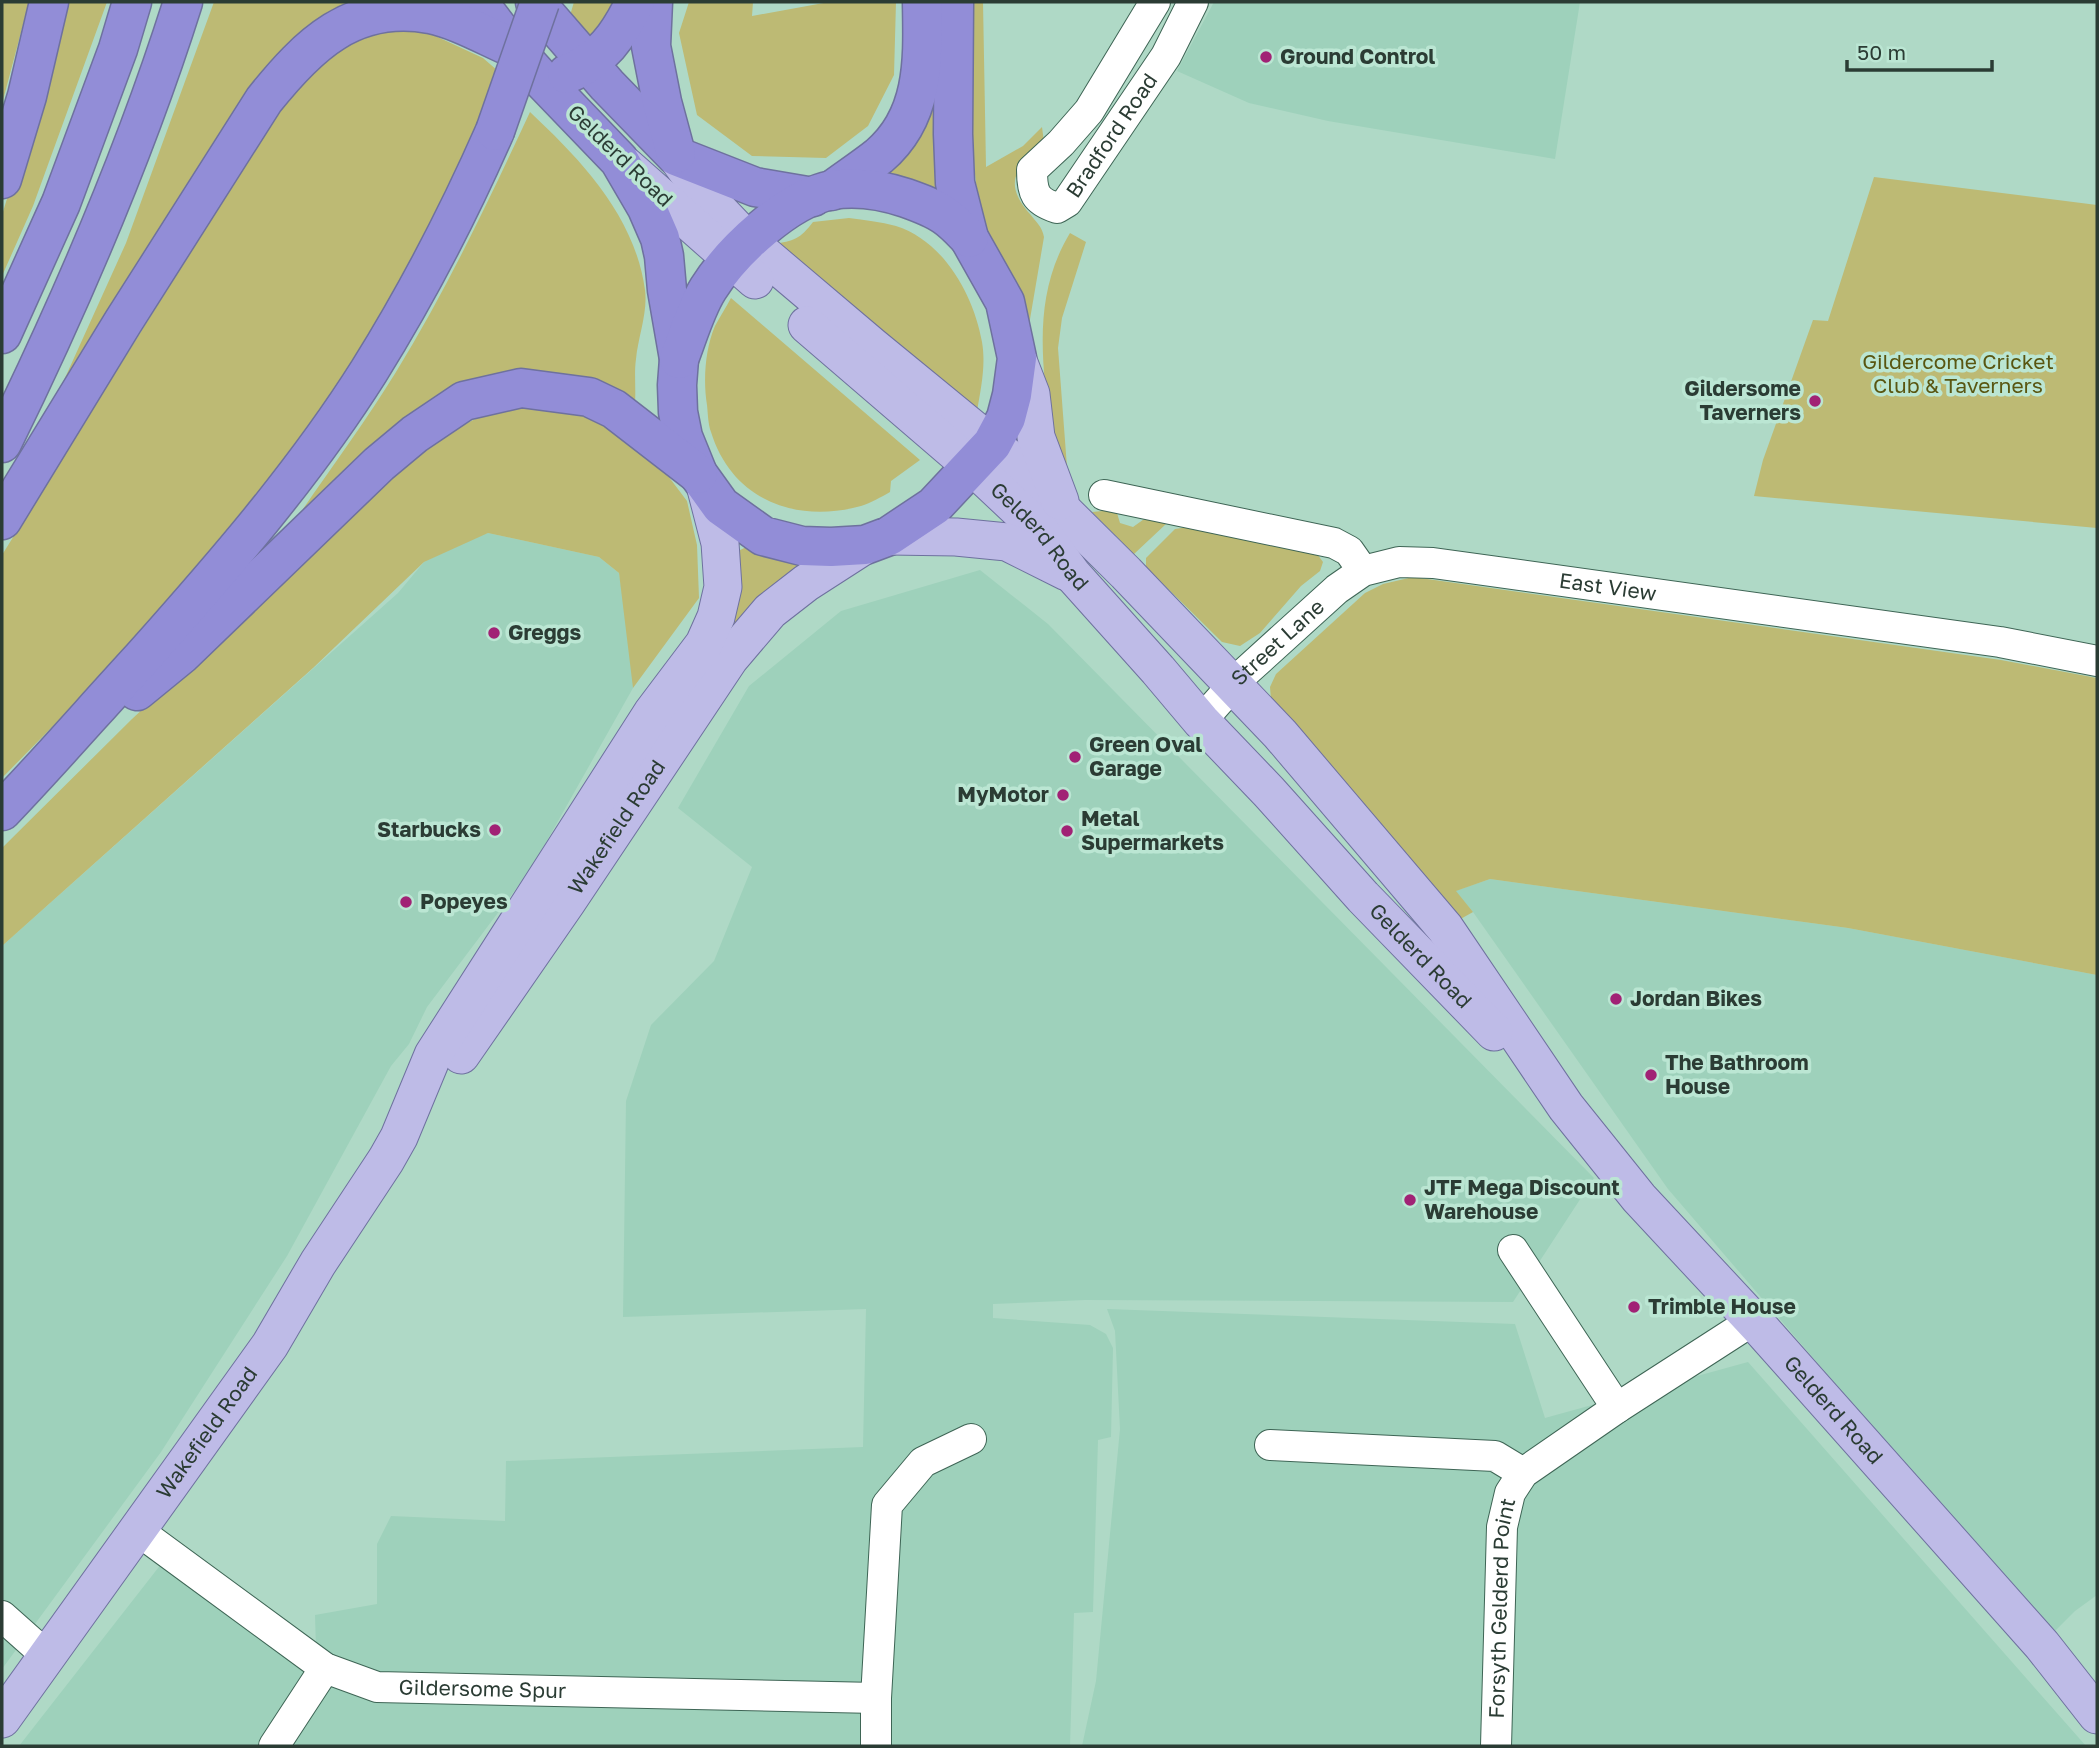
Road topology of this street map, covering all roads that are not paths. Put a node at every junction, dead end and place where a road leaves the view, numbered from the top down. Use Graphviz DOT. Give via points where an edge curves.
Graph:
graph roads {
  1 [pos="49,2"];
  2 [pos="132,2"];
  3 [pos="183,2"];
  4 [pos="478,2"];
  5 [pos="537,2"];
  6 [pos="635,2"];
  7 [pos="653,2"];
  8 [pos="922,2"];
  9 [pos="954,2"];
  10 [pos="1155,2"];
  11 [pos="1193,2"];
  12 [pos="399,7"];
  13 [pos="1132,41"];
  14 [pos="514,49"];
  15 [pos="1166,56"];
  16 [pos="589,64"];
  17 [pos="543,81"];
  18 [pos="676,156"];
  19 [pos="620,160"];
  20 [pos="2,179"];
  21 [pos="822,194"];
  22 [pos="969,238"];
  23 [pos="740,250"];
  24 [pos="2,334"];
  25 [pos="1017,358"];
  26 [pos="679,359"];
  27 [pos="2,443"];
  28 [pos="982,456"];
  29 [pos="702,480"];
  30 [pos="1104,495"];
  31 [pos="1064,511"];
  32 [pos="2,520"];
  33 [pos="877,540"];
  34 [pos="1363,571"];
  35 [pos="1072,574"];
  36 [pos="2097,661"];
  37 [pos="1233,684"];
  38 [pos="1200,721"];
  39 [pos="31,780"];
  40 [pos="2,811"];
  41 [pos="472,1017"];
  42 [pos="1566,1107"];
  43 [pos="1513,1250"];
  44 [pos="1752,1321"];
  45 [pos="1617,1408"];
  46 [pos="971,1439"];
  47 [pos="1270,1445"];
  48 [pos="1523,1473"];
  49 [pos="138,1530"];
  50 [pos="2,1616"];
  51 [pos="47,1656"];
  52 [pos="325,1668"];
  53 [pos="876,1698"];
  54 [pos="2097,1715"];
  55 [pos="2,1719"];
  56 [pos="274,1746"];
  57 [pos="876,1746"];
  58 [pos="1496,1746"];
  1 -- 20 [label="highway"];
  2 -- 24 [label="highway" via="61,203"];
  3 -- 27 [label="highway" via="108,212"];
  4 -- 14 [label="highway, Gelderd Road"];
  5 -- 16 [label="highway, Gelderd Road"];
  5 -- 39 [label="highway, bridge" via="495,131 465,199 369,371 306,463 208,584"];
  6 -- 16 [label="highway" via="611,44"];
  7 -- 18 [label="highway" via="651,46"];
  8 -- 21 [label="highway" via="923,57 917,100 903,130 881,154"];
  9 -- 22 [label="highway" via="955,183"];
  10 -- 13 [label="street, Bradford Road"];
  11 -- 15 [label="street, Bradford Road"];
  12 -- 14 [label="highway" via="461,24"];
  12 -- 32 [label="highway" via="329,34 264,100"];
  13 -- 15 [label="street, Bradford Road"];
  13 -- 15 [label="street, Bradford Road" via="1089,111 1031,170 1032,188 1042,203 1057,208 1067,202"];
  14 -- 17 [label="highway, Gelderd Road"];
  16 -- 17 [label="highway"];
  16 -- 18 [label="highway, Gelderd Road"];
  17 -- 19 [label="highway, Gelderd Road"];
  18 -- 21 [label="highway, Gelderd Road" via="755,187"];
  18 -- 23 [label="main road, Gelderd Road"];
  19 -- 23 [label="main road, Gelderd Road"];
  19 -- 26 [label="highway" via="660,238"];
  21 -- 22 [label="highway" via="867,188 922,203 946,216"];
  21 -- 23 [label="highway" via="779,216"];
  22 -- 25 [label="highway" via="1005,302"];
  23 -- 26 [label="highway" via="708,290"];
  23 -- 28 [label="main road, Gelderd Road"];
  25 -- 28 [label="highway" via="1006,418"];
  25 -- 31 [label="main road" via="1031,394 1036,437"];
  26 -- 29 [label="highway" via="678,412 683,437"];
  28 -- 31 [label="main road, Gelderd Road" via="1016,464"];
  28 -- 33 [label="highway" via="934,506"];
  28 -- 35 [label="main road, Gelderd Road"];
  29 -- 33 [label="highway" via="721,506 762,536 802,546"];
  29 -- 39 [label="highway" via="614,409 589,397 521,388 464,401 379,464 181,655"];
  29 -- 41 [label="main road, Wakefield Road" via="720,542 723,587 716,617 704,644 652,713"];
  30 -- 34 [label="street" via="1132,506 1334,543 1349,551"];
  31 -- 37 [label="main road, Gelderd Road"];
  33 -- 35 [label="main road" via="956,537 1007,542"];
  33 -- 41 [label="main road, Wakefield Road" via="770,611 730,657"];
  34 -- 36 [label="street, East View" via="1399,562 1433,563 2000,642"];
  34 -- 37 [label="street, Street Lane"];
  35 -- 38 [label="main road, Gelderd Road"];
  37 -- 38 [label="street, Street Lane"];
  37 -- 42 [label="main road, Gelderd Road" via="1445,928"];
  38 -- 42 [label="main road, Gelderd Road"];
  39 -- 40 [label="highway"];
  41 -- 49 [label="main road, Wakefield Road" via="446,1077 399,1137 270,1345"];
  42 -- 44 [label="main road, Gelderd Road" via="1639,1198"];
  43 -- 45 [label="street"];
  44 -- 45 [label="street, Forsyth Gelderd Point"];
  44 -- 54 [label="main road, Gelderd Road" via="2042,1645"];
  45 -- 48 [label="street, Forsyth Gelderd Point"];
  46 -- 53 [label="street" via="923,1462 887,1506"];
  47 -- 48 [label="street, Forsyth Gelderd Point" via="1495,1456"];
  48 -- 58 [label="street, Forsyth Gelderd Point" via="1510,1493 1502,1527"];
  49 -- 51 [label="main road, Wakefield Road"];
  49 -- 52 [label="street, Gildersome Spur"];
  50 -- 51 [label="street"];
  51 -- 55 [label="main road, Wakefield Road"];
  52 -- 53 [label="street, Gildersome Spur" via="377,1687"];
  52 -- 56 [label="street"];
  53 -- 57 [label="street"];
}
